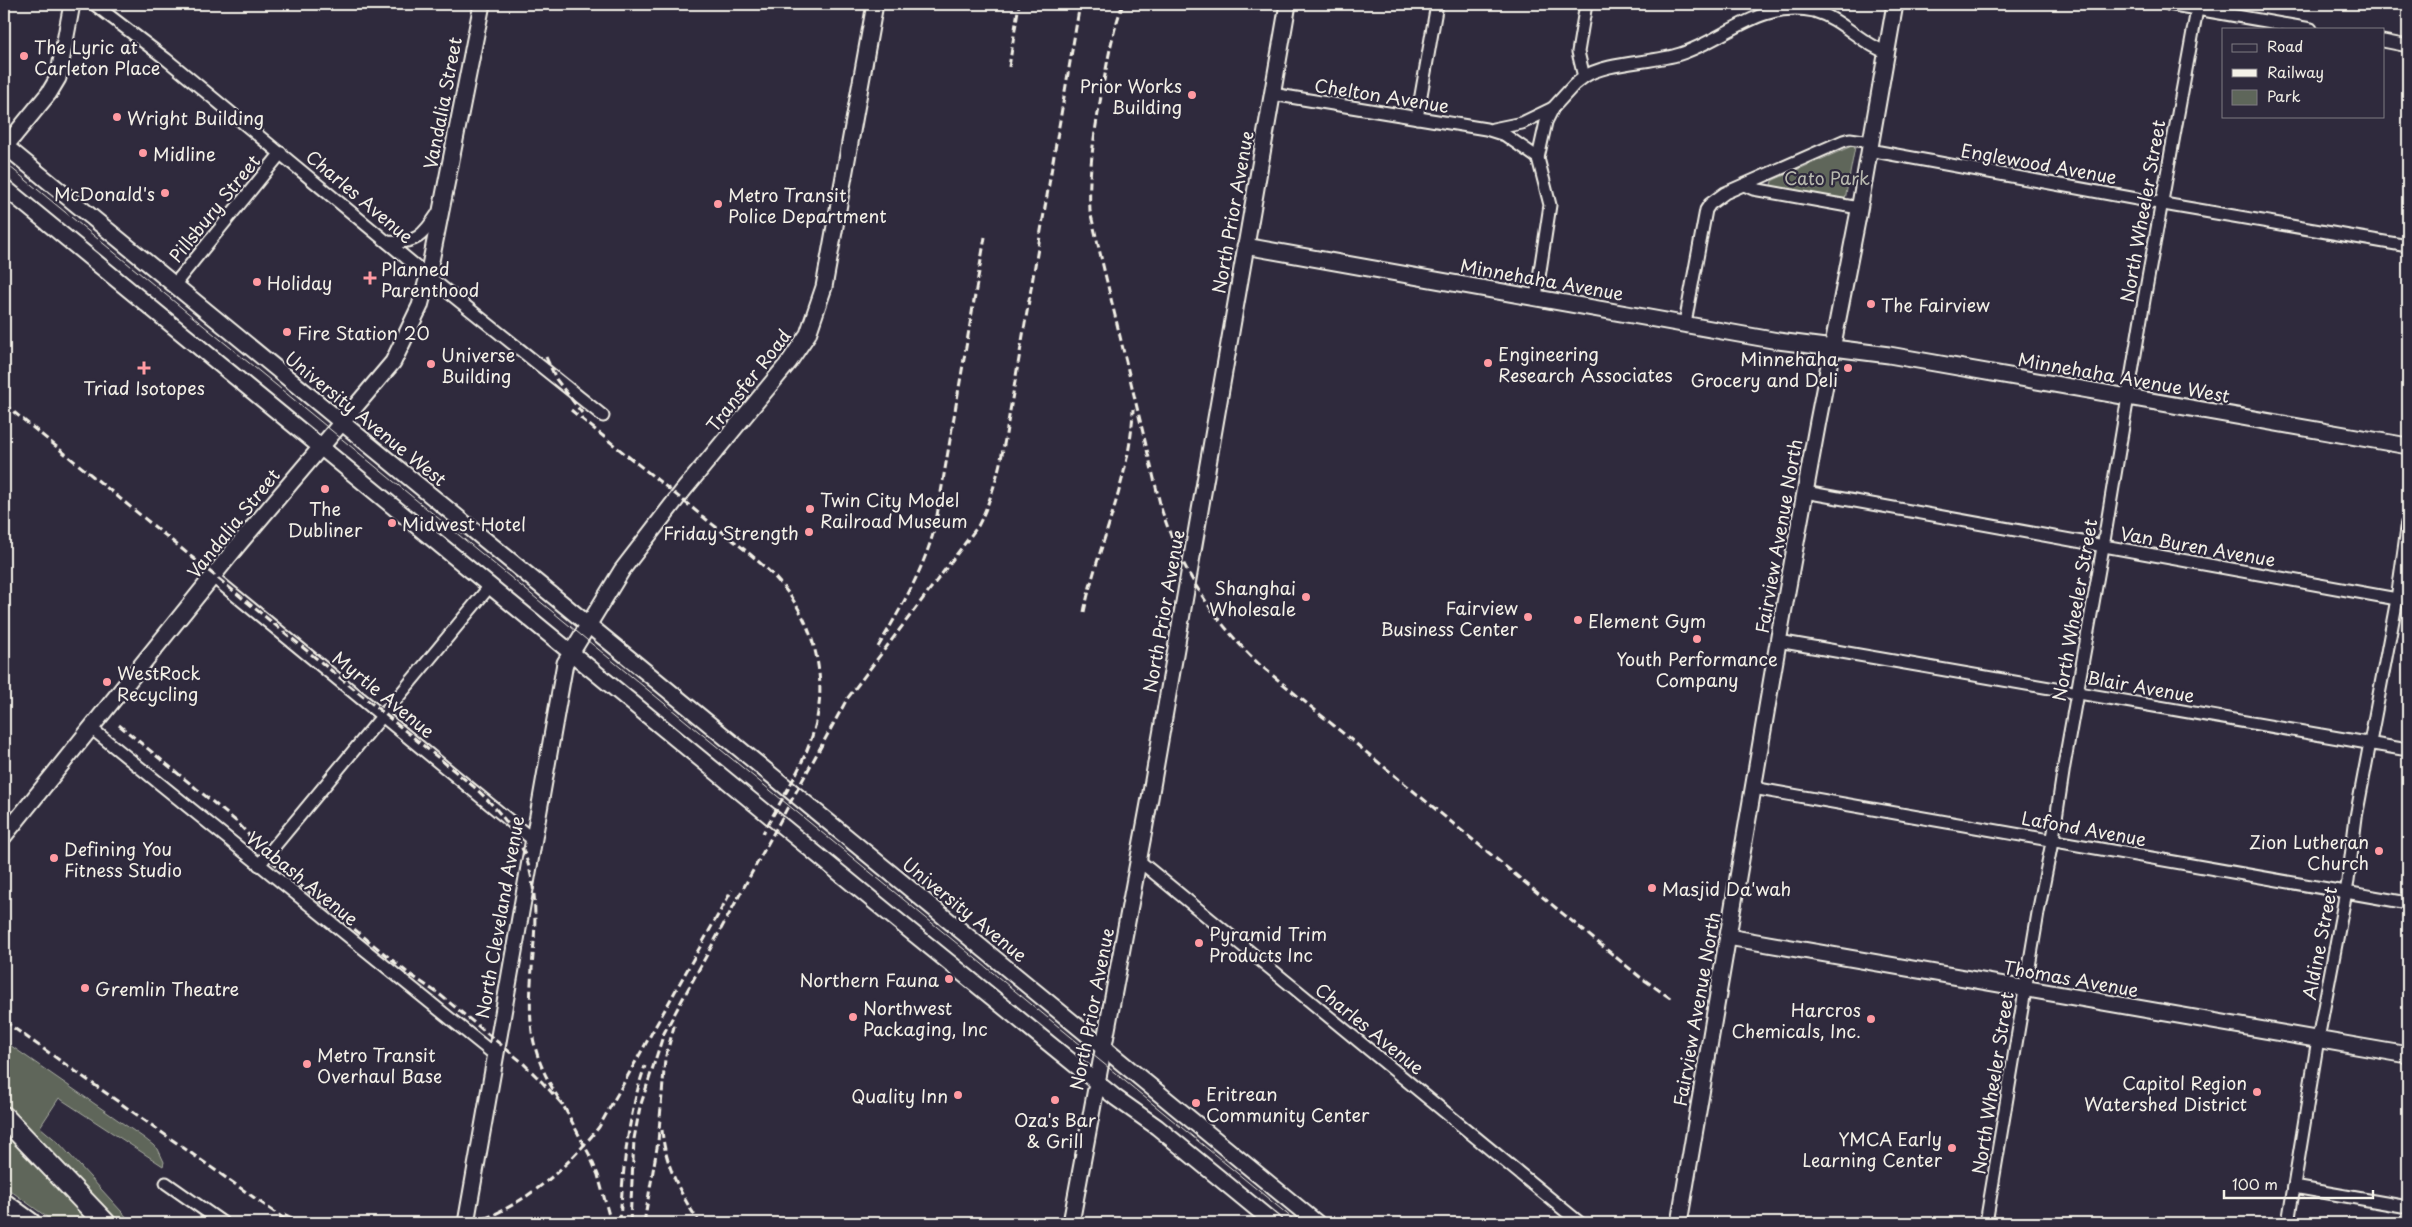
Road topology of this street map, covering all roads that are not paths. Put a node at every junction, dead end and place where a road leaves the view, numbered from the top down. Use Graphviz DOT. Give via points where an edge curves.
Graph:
graph roads {
  1 [pos="72,4"];
  2 [pos="94,4"];
  3 [pos="482,4"];
  4 [pos="875,4"];
  5 [pos="1288,4"];
  6 [pos="1437,4"];
  7 [pos="1586,4"];
  8 [pos="1895,4"];
  9 [pos="2168,4"];
  10 [pos="2197,6"];
  11 [pos="1758,8"];
  12 [pos="2306,28"];
  13 [pos="2384,41"];
  14 [pos="2408,46"];
  15 [pos="1886,52"];
  16 [pos="1584,77"];
  17 [pos="1272,94"];
  18 [pos="1553,108"];
  19 [pos="1417,118"];
  20 [pos="1486,129"];
  21 [pos="1870,146"];
  22 [pos="4,147"];
  23 [pos="281,153"];
  24 [pos="1538,158"];
  25 [pos="1744,185"];
  26 [pos="4,187"];
  27 [pos="2162,203"];
  28 [pos="1859,208"];
  29 [pos="440,210"];
  30 [pos="387,242"];
  31 [pos="1245,246"];
  32 [pos="2408,246"];
  33 [pos="428,276"];
  34 [pos="174,285"];
  35 [pos="1536,297"];
  36 [pos="1685,323"];
  37 [pos="1832,348"];
  38 [pos="2128,396"];
  39 [pos="604,416"];
  40 [pos="341,422"];
  41 [pos="2408,446"];
  42 [pos="320,447"];
  43 [pos="1805,492"];
  44 [pos="2408,521"];
  45 [pos="2103,547"];
  46 [pos="213,577"];
  47 [pos="490,586"];
  48 [pos="2403,600"];
  49 [pos="588,624"];
  50 [pos="1778,641"];
  51 [pos="570,653"];
  52 [pos="2077,693"];
  53 [pos="383,716"];
  54 [pos="91,728"];
  55 [pos="2371,743"];
  56 [pos="2408,750"];
  57 [pos="1753,788"];
  58 [pos="4,836"];
  59 [pos="532,839"];
  60 [pos="2052,841"];
  61 [pos="1137,859"];
  62 [pos="259,865"];
  63 [pos="2346,892"];
  64 [pos="2408,903"];
  65 [pos="1728,937"];
  66 [pos="2025,989"];
  67 [pos="2318,1039"];
  68 [pos="1104,1048"];
  69 [pos="495,1055"];
  70 [pos="2408,1055"];
  71 [pos="1097,1083"];
  72 [pos="4,1117"];
  73 [pos="166,1183"];
  74 [pos="2294,1187"];
  75 [pos="4,1204"];
  76 [pos="2408,1207"];
  77 [pos="30,1223"];
  78 [pos="105,1223"];
  79 [pos="223,1223"];
  80 [pos="466,1223"];
  81 [pos="1071,1223"];
  82 [pos="1274,1223"];
  83 [pos="1317,1223"];
  84 [pos="1580,1223"];
  85 [pos="1678,1223"];
  86 [pos="1986,1223"];
  87 [pos="2288,1223"];
  1 -- 22 [label="street" via="58,78"];
  2 -- 23 [label="street, Charles Avenue"];
  3 -- 29 [label="street, Vandalia Street"];
  4 -- 49 [label="street, Transfer Road" via="824,288 808,334 789,362 643,542"];
  5 -- 17 [label="street, North Prior Avenue"];
  6 -- 19 [label="street"];
  7 -- 16 [label="street" via="1578,52"];
  8 -- 15 [label="street, Fairview Avenue North"];
  9 -- 10 [label="street"];
  10 -- 12 [label="street"];
  10 -- 27 [label="street, North Wheeler Street"];
  11 -- 15 [label="street" via="1813,11"];
  11 -- 16 [label="street" via="1698,47 1658,60 1603,69"];
  13 -- 14 [label="street"];
  15 -- 21 [label="street, Fairview Avenue North"];
  16 -- 18 [label="street"];
  17 -- 19 [label="street, Chelton Avenue"];
  17 -- 31 [label="street, North Prior Avenue"];
  18 -- 20 [label="street, Chelton Avenue" via="1522,123"];
  18 -- 24 [label="street" via="1546,122"];
  19 -- 20 [label="street, Chelton Avenue"];
  20 -- 24 [label="street, Chelton Avenue" via="1505,135"];
  21 -- 25 [label="street, Englewood Avenue" via="1850,139 1843,141"];
  21 -- 27 [label="street, Englewood Avenue"];
  21 -- 28 [label="street, Fairview Avenue North"];
  22 -- 34 [label="street, University Avenue West"];
  23 -- 30 [label="street, Charles Avenue"];
  23 -- 34 [label="street, Pillsbury Street"];
  24 -- 35 [label="street" via="1550,205"];
  25 -- 28 [label="street"];
  25 -- 36 [label="street, Englewood Avenue" via="1717,197 1706,210"];
  26 -- 42 [label="street"];
  27 -- 32 [label="street, Englewood Avenue"];
  27 -- 38 [label="street, North Wheeler Street"];
  28 -- 37 [label="street, Fairview Avenue North"];
  29 -- 30 [label="street, Vandalia Street" via="428,228 415,239"];
  29 -- 33 [label="street, Vandalia Street"];
  30 -- 33 [label="street, Charles Avenue"];
  31 -- 35 [label="street, Minnehaha Avenue"];
  31 -- 61 [label="street, North Prior Avenue"];
  33 -- 39 [label="street, Charles Avenue"];
  33 -- 40 [label="street, Vandalia Street" via="420,306 393,362"];
  34 -- 40 [label="street, University Avenue West"];
  35 -- 36 [label="street, Minnehaha Avenue"];
  36 -- 37 [label="street, Minnehaha Avenue"];
  37 -- 38 [label="street, Minnehaha Avenue West"];
  37 -- 43 [label="street, Fairview Avenue North"];
  38 -- 41 [label="street, Minnehaha Avenue West"];
  38 -- 45 [label="street, North Wheeler Street"];
  40 -- 42 [label="street, Vandalia Street"];
  40 -- 49 [label="street, University Avenue West"];
  42 -- 46 [label="street, Vandalia Street"];
  42 -- 47 [label="street"];
  43 -- 45 [label="street, Van Buren Avenue"];
  43 -- 50 [label="street, Fairview Avenue North"];
  44 -- 48 [label="street, Aldine Street"];
  45 -- 48 [label="street, Van Buren Avenue"];
  45 -- 52 [label="street, North Wheeler Street"];
  46 -- 53 [label="street, Myrtle Avenue"];
  46 -- 54 [label="street, Vandalia Street"];
  47 -- 51 [label="street"];
  47 -- 53 [label="street"];
  48 -- 55 [label="street, Aldine Street" via="2379,689"];
  49 -- 51 [label="street, North Cleveland Avenue"];
  49 -- 68 [label="street, University Avenue"];
  50 -- 52 [label="street, Blair Avenue"];
  50 -- 57 [label="street, Fairview Avenue North"];
  51 -- 59 [label="street, North Cleveland Avenue" via="562,674"];
  51 -- 71 [label="street"];
  52 -- 55 [label="street, Blair Avenue"];
  52 -- 60 [label="street, North Wheeler Street"];
  53 -- 59 [label="street, Myrtle Avenue"];
  53 -- 62 [label="street"];
  54 -- 58 [label="street, Vandalia Street"];
  54 -- 62 [label="street, Wabash Avenue"];
  55 -- 56 [label="street, Blair Avenue"];
  55 -- 63 [label="street, Aldine Street" via="2356,817"];
  57 -- 60 [label="street, Lafond Avenue"];
  57 -- 65 [label="street, Fairview Avenue North"];
  59 -- 69 [label="street, North Cleveland Avenue"];
  60 -- 63 [label="street, Lafond Avenue"];
  60 -- 66 [label="street, North Wheeler Street"];
  61 -- 68 [label="street, North Prior Avenue"];
  61 -- 84 [label="street, Charles Avenue"];
  62 -- 69 [label="street, Wabash Avenue"];
  63 -- 64 [label="street, Lafond Avenue"];
  63 -- 67 [label="street, Aldine Street"];
  65 -- 66 [label="street, Thomas Avenue"];
  65 -- 85 [label="street, Fairview Avenue North"];
  66 -- 67 [label="street, Thomas Avenue"];
  66 -- 86 [label="street, North Wheeler Street"];
  67 -- 70 [label="street, Thomas Avenue"];
  67 -- 74 [label="street, Aldine Street"];
  68 -- 71 [label="street, North Prior Avenue"];
  68 -- 83 [label="street, University Avenue"];
  69 -- 80 [label="street, North Cleveland Avenue"];
  71 -- 81 [label="street, North Prior Avenue"];
  71 -- 82 [label="street" via="1151,1122"];
  72 -- 78 [label="highway"];
  73 -- 79 [label="street"];
  74 -- 76 [label="street"];
  74 -- 87 [label="street, Aldine Street"];
  75 -- 77 [label="highway"];
}
